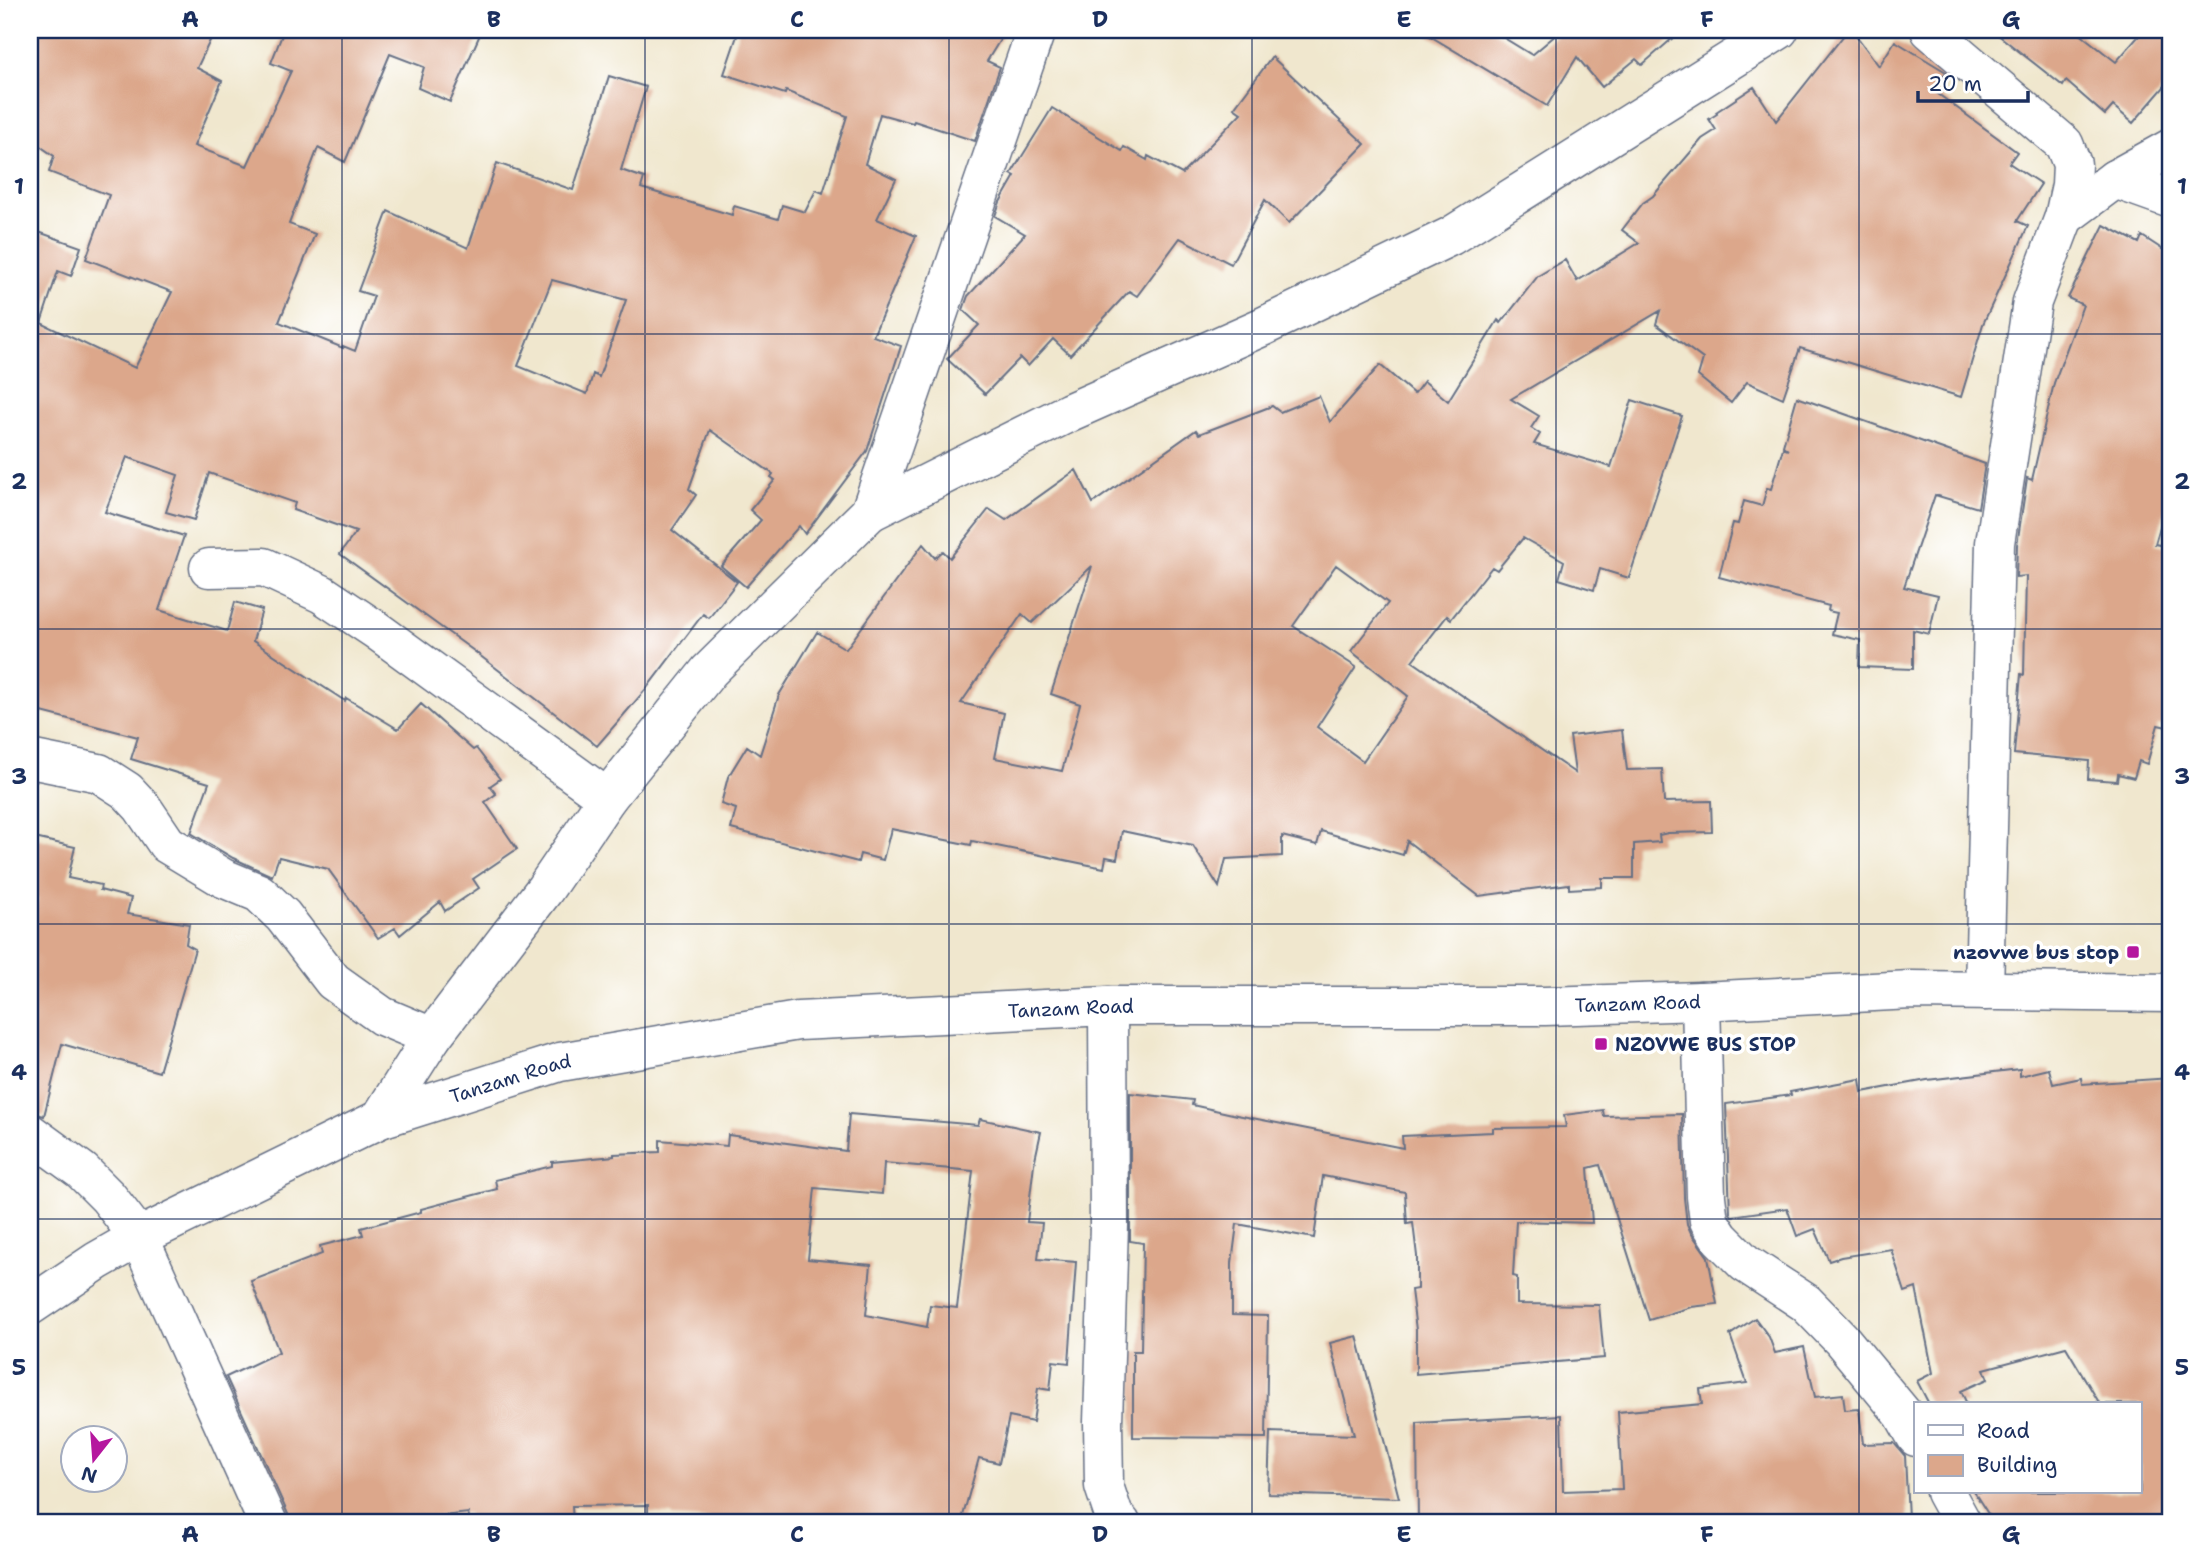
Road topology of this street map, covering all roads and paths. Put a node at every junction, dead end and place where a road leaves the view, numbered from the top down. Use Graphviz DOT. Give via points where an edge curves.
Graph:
graph roads {
  1 [pos="1036,30"];
  2 [pos="1930,30"];
  3 [pos="1774,31"];
  4 [pos="2171,148"];
  5 [pos="2115,179"];
  6 [pos="2171,199"];
  7 [pos="2064,217"];
  8 [pos="870,512"];
  9 [pos="209,568"];
  10 [pos="30,759"];
  11 [pos="607,798"];
  12 [pos="1984,991"];
  13 [pos="2171,993"];
  14 [pos="1701,1002"];
  15 [pos="1108,1006"];
  16 [pos="432,1037"];
  17 [pos="380,1119"];
  18 [pos="30,1133"];
  19 [pos="139,1237"];
  20 [pos="30,1306"];
  21 [pos="1914,1433"];
  22 [pos="1946,1494"];
  23 [pos="268,1523"];
  24 [pos="1121,1523"];
  25 [pos="1962,1523"];
  1 -- 8 [label="main road"];
  2 -- 7 [label="main road" via="2064,144 2072,164"];
  3 -- 8 [label="main road" via="1451,236 1070,412"];
  4 -- 5 [label="main road"];
  5 -- 6 [label="main road"];
  5 -- 7 [label="main road"];
  7 -- 12 [label="main road" via="2032,302 1994,543"];
  8 -- 11 [label="main road" via="709,671"];
  9 -- 11 [label="main road" via="264,567 323,594"];
  10 -- 16 [label="main road" via="99,773 127,791 167,844 223,878 259,892 333,981 382,1016"];
  11 -- 16 [label="main road" via="545,889"];
  12 -- 13 [label="main road, Tanzam Road"];
  12 -- 14 [label="main road, Tanzam Road" via="1912,990"];
  14 -- 15 [label="main road, Tanzam Road"];
  14 -- 21 [label="main road" via="1709,1221 1745,1263 1806,1303 1841,1339 1903,1413"];
  15 -- 17 [label="main road, Tanzam Road" via="798,1021 560,1062"];
  15 -- 24 [label="main road" via="1104,1486"];
  16 -- 17 [label="main road"];
  17 -- 19 [label="main road, Tanzam Road"];
  18 -- 19 [label="main road" via="82,1171"];
  19 -- 20 [label="main road, Tanzam Road"];
  19 -- 23 [label="main road"];
  22 -- 25 [label="main road"];
}
